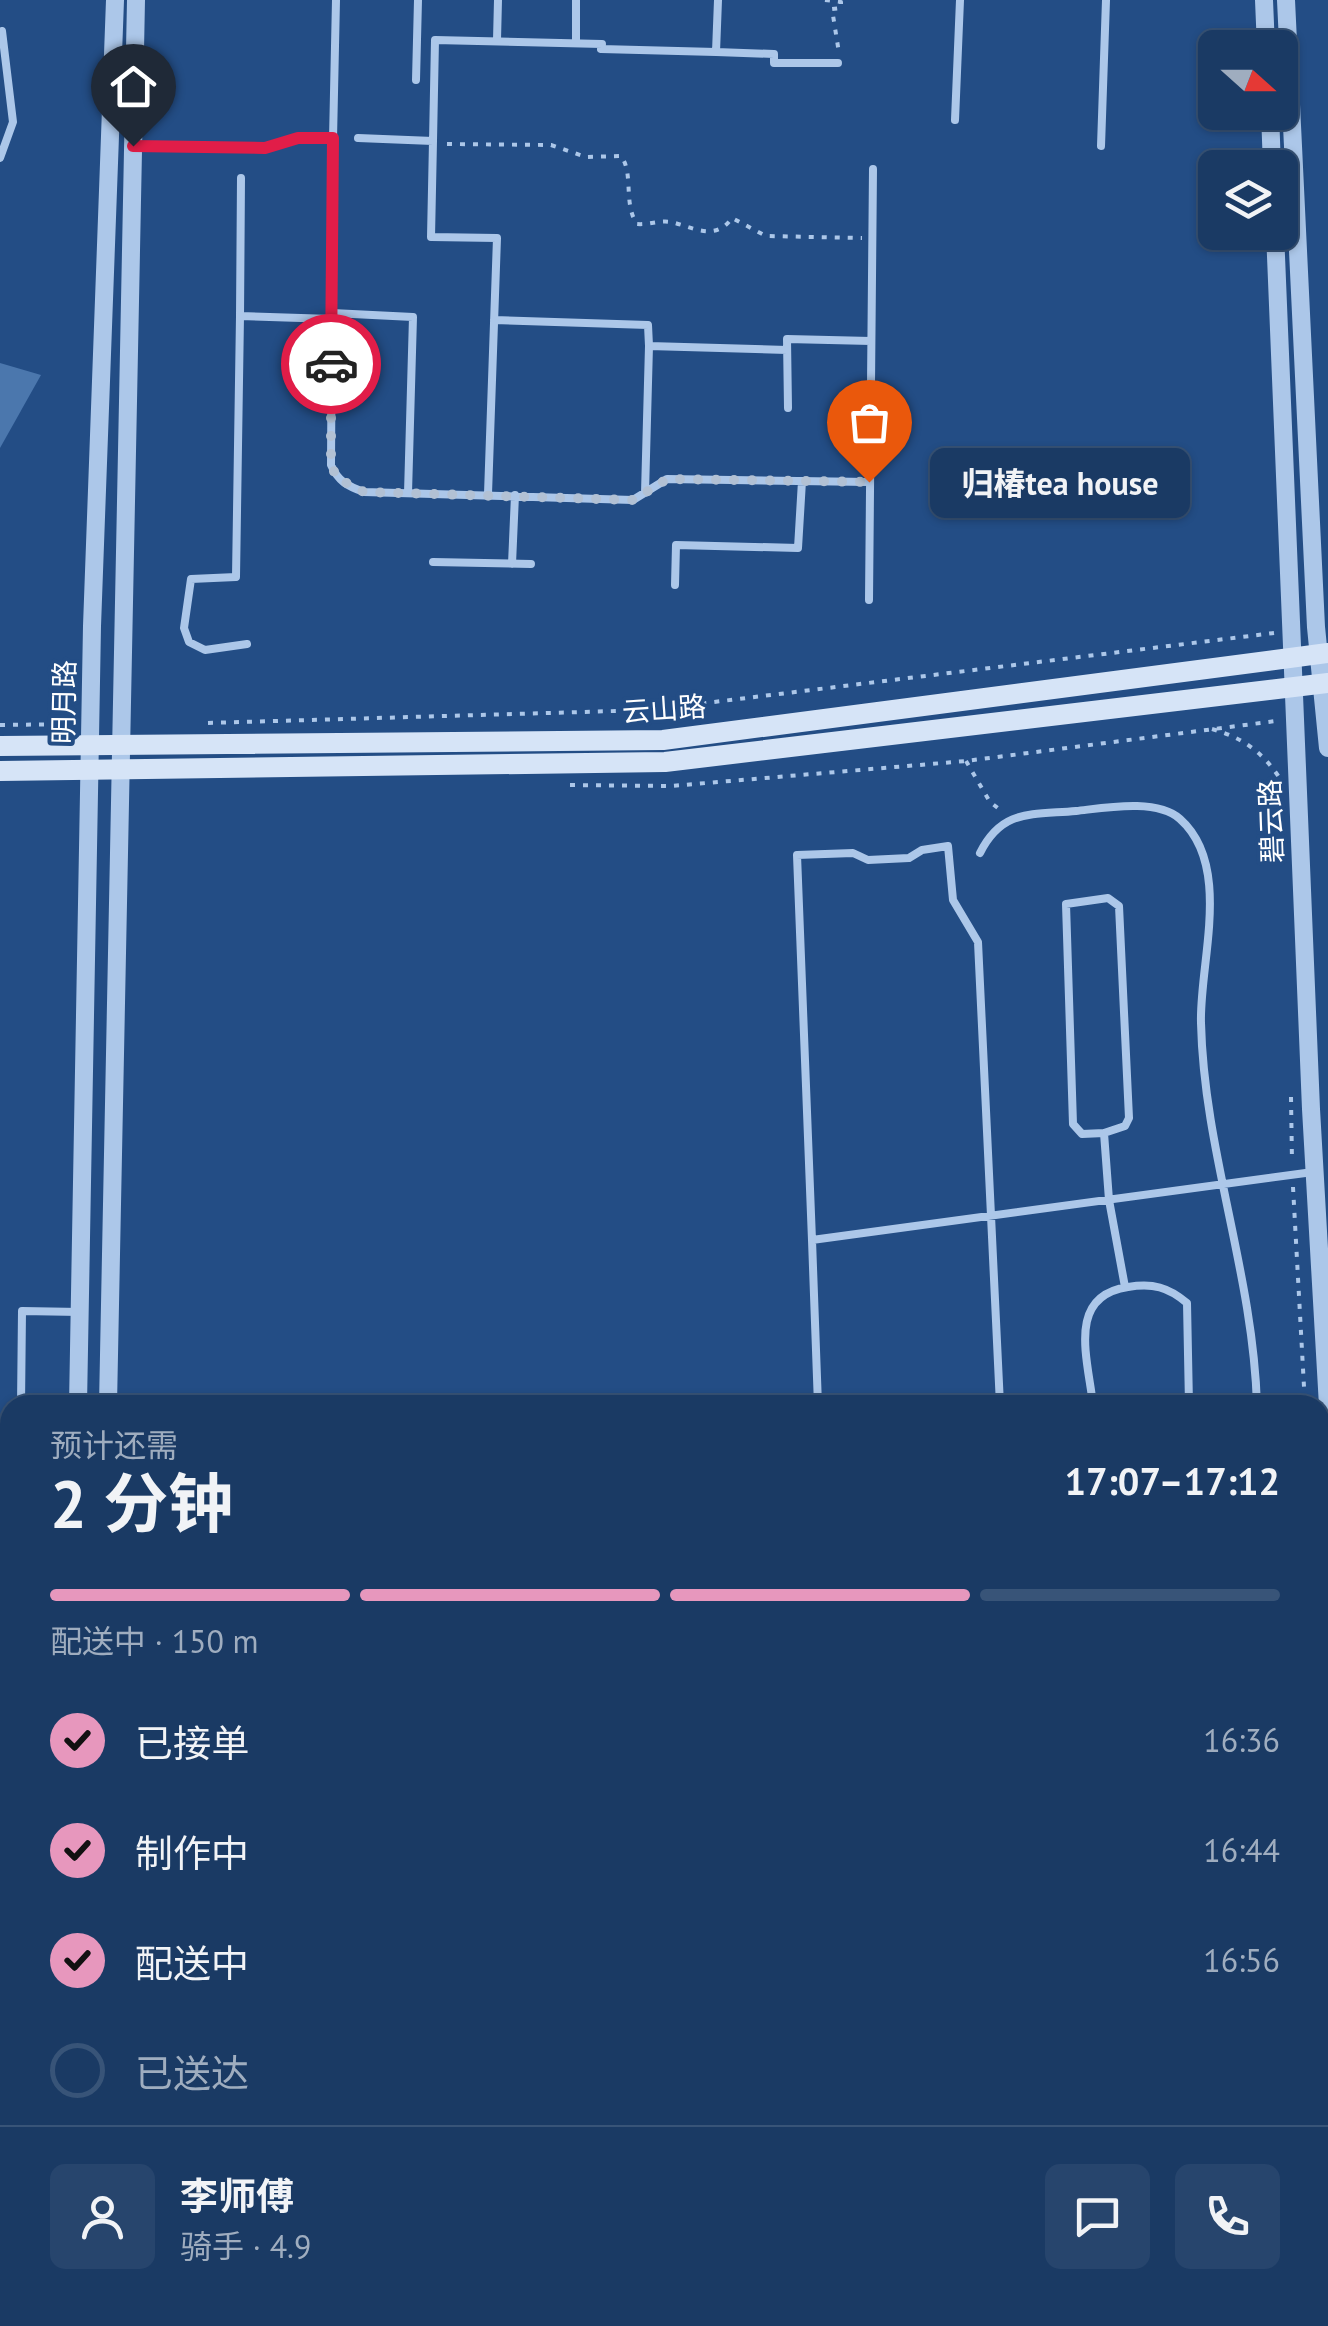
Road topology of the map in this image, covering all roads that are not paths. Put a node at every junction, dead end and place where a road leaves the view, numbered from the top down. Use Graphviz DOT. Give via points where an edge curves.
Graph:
graph roads {
  1 [pos="116,0"];
  2 [pos="136,0"];
  3 [pos="336,0"];
  4 [pos="418,0"];
  5 [pos="498,0"];
  6 [pos="576,0"];
  7 [pos="718,0"];
  8 [pos="960,0"];
  9 [pos="1106,0"];
  10 [pos="1264,0"];
  11 [pos="1286,0"];
  12 [pos="1265,30"];
  13 [pos="2,32"];
  14 [pos="498,40"];
  15 [pos="576,42"];
  16 [pos="716,52"];
  17 [pos="838,63"];
  18 [pos="416,80"];
  19 [pos="955,120"];
  20 [pos="333,138"];
  21 [pos="358,138"];
  22 [pos="433,142"];
  23 [pos="133,146"];
  24 [pos="1102,146"];
  25 [pos="0,158"];
  26 [pos="873,169"];
  27 [pos="241,178"];
  28 [pos="1276,250"];
  29 [pos="240,316"];
  30 [pos="332,316"];
  31 [pos="494,320"];
  32 [pos="871,341"];
  33 [pos="649,346"];
  34 [pos="787,350"];
  35 [pos="788,408"];
  36 [pos="802,481"];
  37 [pos="869,482"];
  38 [pos="408,493"];
  39 [pos="645,493"];
  40 [pos="488,494"];
  41 [pos="516,495"];
  42 [pos="434,562"];
  43 [pos="512,564"];
  44 [pos="531,564"];
  45 [pos="675,584"];
  46 [pos="869,600"];
  47 [pos="247,644"];
  48 [pos="1324,654"];
  49 [pos="1294,658"];
  50 [pos="1325,683"];
  51 [pos="1294,688"];
  52 [pos="0,746"];
  53 [pos="90,746"];
  54 [pos="123,748"];
  55 [pos="1328,748"];
  56 [pos="123,770"];
  57 [pos="0,771"];
  58 [pos="91,771"];
  59 [pos="980,853"];
  60 [pos="1104,1133"];
  61 [pos="1318,1172"];
  62 [pos="1226,1184"];
  63 [pos="1110,1200"];
  64 [pos="990,1216"];
  65 [pos="812,1240"];
  66 [pos="1124,1287"];
  67 [pos="80,1312"];
  68 [pos="21,1395"];
  69 [pos="78,1395"];
  70 [pos="108,1395"];
  71 [pos="818,1395"];
  72 [pos="999,1395"];
  73 [pos="1091,1395"];
  74 [pos="1189,1395"];
  75 [pos="1257,1395"];
  76 [pos="1328,1395"];
  1 -- 53 [label="street, 明月路"];
  2 -- 23 [label="street"];
  3 -- 20 [label="lane"];
  4 -- 18 [label="lane"];
  5 -- 14 [label="lane"];
  6 -- 15 [label="lane"];
  7 -- 16 [label="lane"];
  8 -- 19 [label="lane"];
  9 -- 24 [label="lane"];
  10 -- 12 [label="street"];
  11 -- 48 [label="street"];
  13 -- 25 [label="lane" via="14,122"];
  14 -- 15 [label="lane"];
  14 -- 22 [label="lane" via="435,40"];
  15 -- 16 [label="lane" via="602,44 602,50"];
  16 -- 17 [label="lane" via="774,54 774,63"];
  20 -- 23 [label="lane" via="298,138 265,148"];
  20 -- 30 [label="lane"];
  21 -- 22 [label="lane"];
  22 -- 31 [label="lane" via="432,236 497,238"];
  23 -- 54 [label="street"];
  26 -- 32 [label="lane"];
  27 -- 29 [label="lane"];
  28 -- 49 [label="street, 碧云路"];
  29 -- 30 [label="lane"];
  29 -- 47 [label="lane" via="236,577 191,579 184,628 204,650"];
  30 -- 38 [label="lane" via="331,465 337,478 364,492"];
  30 -- 38 [label="lane" via="412,317"];
  31 -- 33 [label="lane" via="648,324"];
  31 -- 40 [label="lane"];
  32 -- 34 [label="lane" via="787,338"];
  32 -- 37 [label="lane"];
  33 -- 34 [label="lane"];
  33 -- 39 [label="lane"];
  34 -- 35 [label="lane"];
  36 -- 37 [label="lane"];
  36 -- 39 [label="lane" via="667,479"];
  36 -- 45 [label="lane" via="798,548 676,544"];
  37 -- 46 [label="lane"];
  38 -- 40 [label="lane"];
  39 -- 41 [label="lane" via="634,500"];
  40 -- 41 [label="lane"];
  41 -- 43 [label="lane"];
  42 -- 43 [label="lane"];
  43 -- 44 [label="lane"];
  48 -- 49 [label="main road, 云山路"];
  48 -- 50 [label="street"];
  49 -- 51 [label="street, 碧云路"];
  49 -- 54 [label="main road, 云山路" via="663,740"];
  50 -- 51 [label="main road, 云山路"];
  50 -- 55 [label="street"];
  51 -- 56 [label="main road, 云山路" via="665,762"];
  51 -- 61 [label="street, 碧云路"];
  52 -- 53 [label="main road, 云山路"];
  53 -- 54 [label="main road, 云山路"];
  53 -- 58 [label="street, 明月路"];
  54 -- 56 [label="street"];
  56 -- 58 [label="main road, 云山路"];
  56 -- 70 [label="street"];
  57 -- 58 [label="main road, 云山路"];
  58 -- 67 [label="street, 明月路"];
  59 -- 62 [label="lane" via="996,826 1010,818 1153,808 1179,817 1200,848 1208,888 1202,1084"];
  60 -- 60 [label="lane" via="1082,1134 1073,1124 1066,904 1108,898 1118,906 1129,1118"];
  60 -- 63 [label="lane"];
  61 -- 62 [label="lane"];
  61 -- 76 [label="street, 碧云路"];
  62 -- 63 [label="lane"];
  62 -- 75 [label="lane" via="1255,1338"];
  63 -- 64 [label="lane"];
  63 -- 66 [label="lane"];
  64 -- 65 [label="lane"];
  64 -- 65 [label="lane" via="978,942 953,900 948,846 908,858 797,854"];
  64 -- 72 [label="lane"];
  65 -- 71 [label="lane"];
  66 -- 73 [label="lane" via="1093,1300 1086,1318"];
  66 -- 74 [label="lane" via="1171,1289 1187,1302"];
  67 -- 68 [label="lane" via="22,1311"];
  67 -- 69 [label="street, 明月路"];
}
